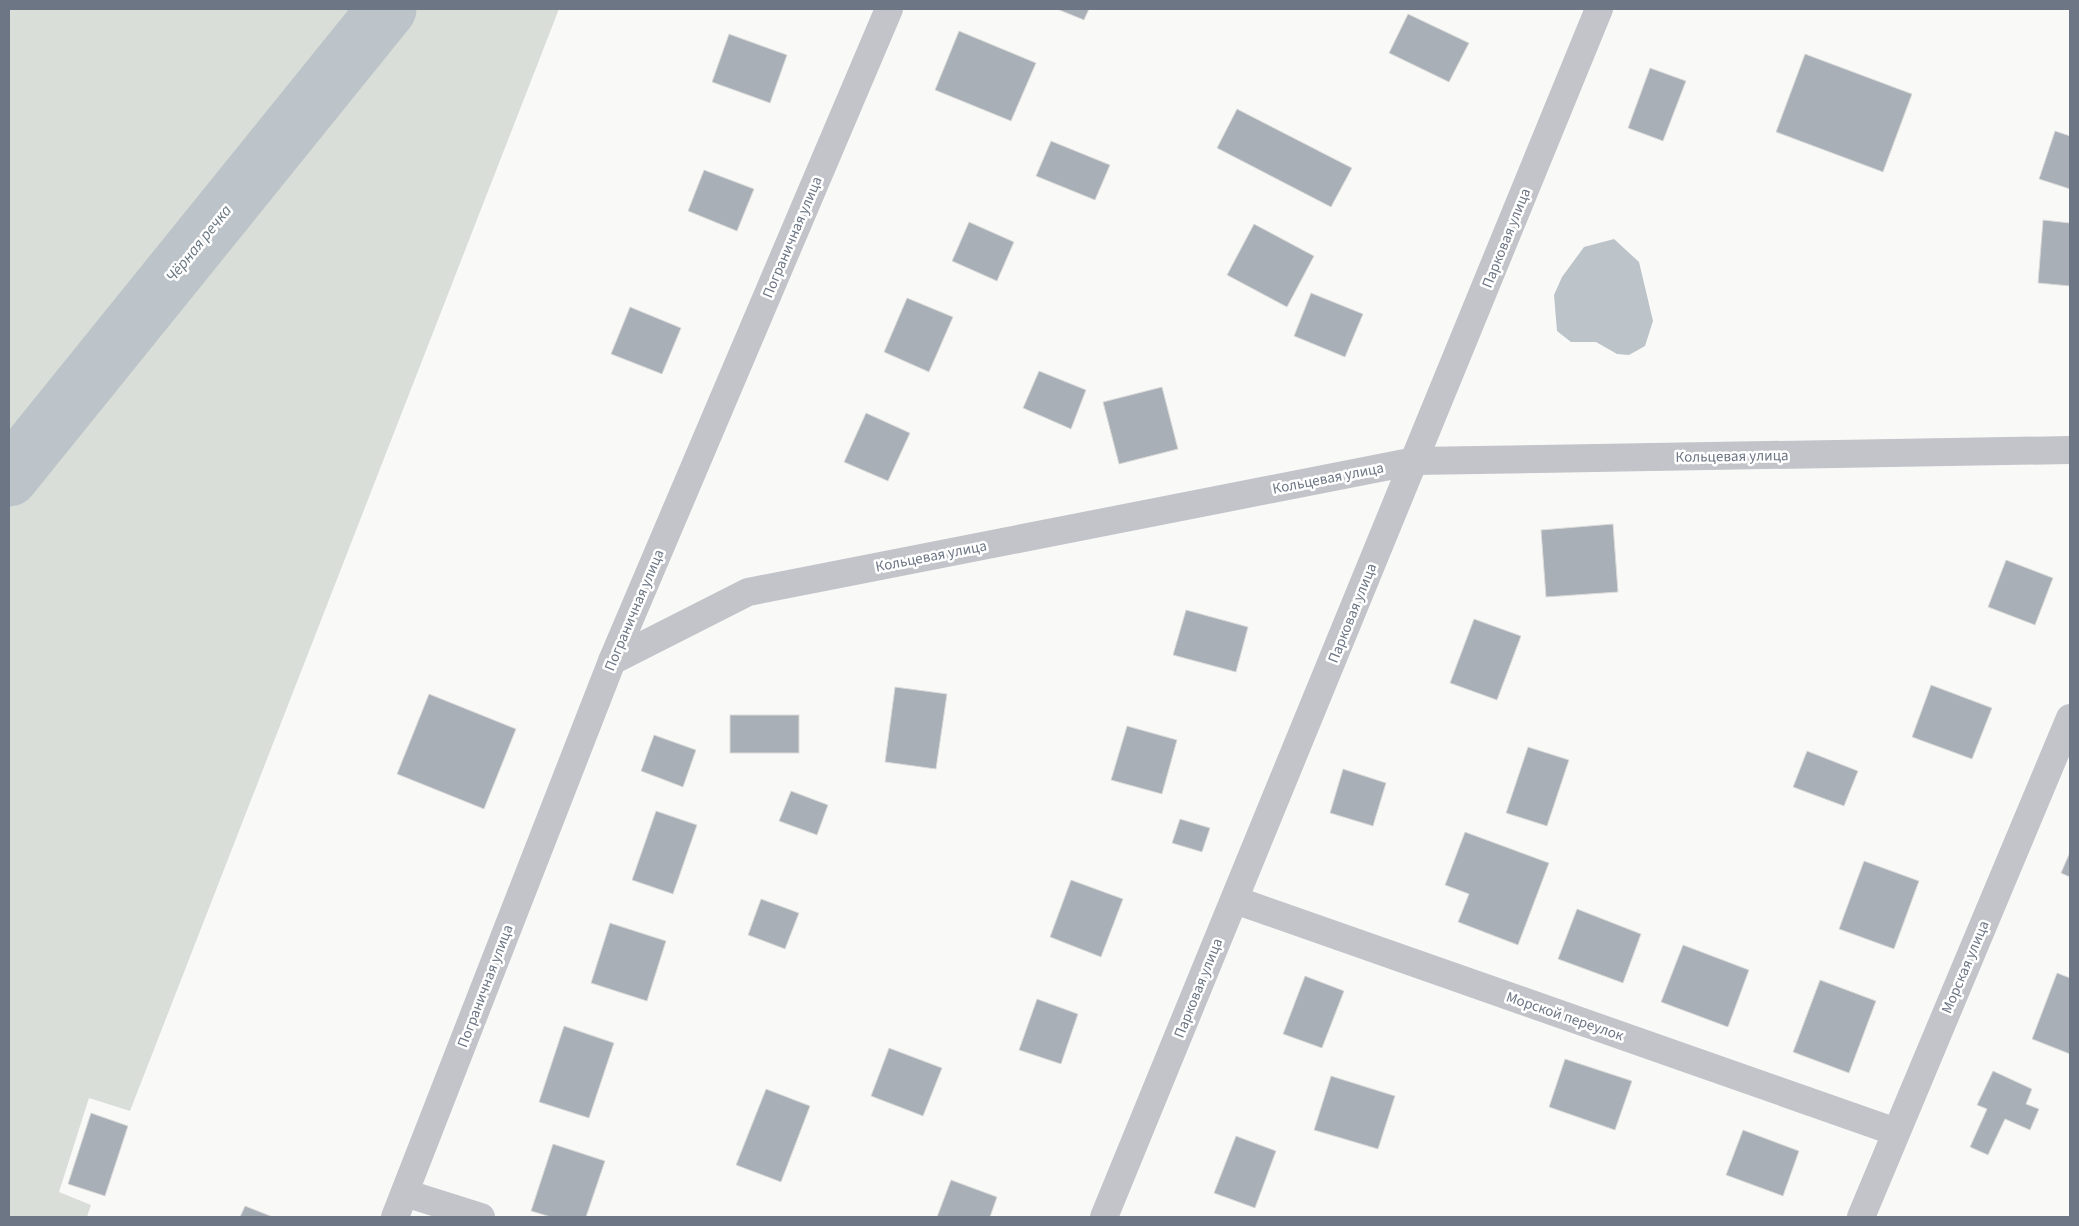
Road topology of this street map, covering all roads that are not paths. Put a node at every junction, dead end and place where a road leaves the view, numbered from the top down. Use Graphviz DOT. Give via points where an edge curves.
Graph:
graph roads {
  1 [pos="889,9"];
  2 [pos="1599,9"];
  3 [pos="2070,450"];
  4 [pos="1415,461"];
  5 [pos="612,661"];
  6 [pos="2070,718"];
  7 [pos="1235,900"];
  8 [pos="1896,1132"];
  9 [pos="405,1193"];
  10 [pos="395,1217"];
  11 [pos="481,1217"];
  12 [pos="1104,1217"];
  13 [pos="1861,1217"];
  1 -- 5 [label="street, Пограничная улица"];
  2 -- 4 [label="street, Парковая улица"];
  3 -- 4 [label="street, Кольцевая улица"];
  4 -- 5 [label="street, Кольцевая улица" via="748,592"];
  4 -- 7 [label="street, Парковая улица"];
  5 -- 9 [label="street, Пограничная улица"];
  6 -- 8 [label="street, Морская улица"];
  7 -- 8 [label="street, Морской переулок"];
  7 -- 12 [label="street, Парковая улица"];
  8 -- 13 [label="street, Морская улица"];
  9 -- 10 [label="street, Пограничная улица"];
  9 -- 11 [label="street"];
}
